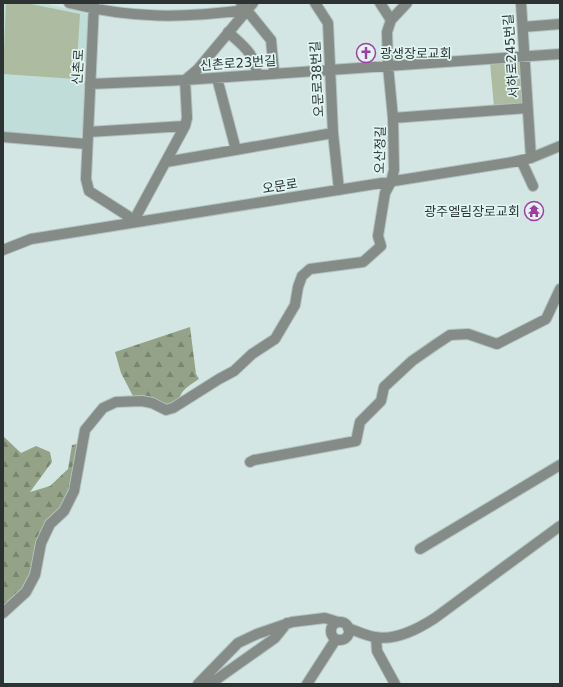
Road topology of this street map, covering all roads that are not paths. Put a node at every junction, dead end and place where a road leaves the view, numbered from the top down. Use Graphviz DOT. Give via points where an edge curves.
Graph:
graph roads {
  1 [pos="69,3"];
  2 [pos="315,3"];
  3 [pos="380,3"];
  4 [pos="407,3"];
  5 [pos="521,3"];
  6 [pos="247,5"];
  7 [pos="94,6"];
  8 [pos="391,20"];
  9 [pos="560,24"];
  10 [pos="522,27"];
  11 [pos="228,32"];
  12 [pos="560,54"];
  13 [pos="524,56"];
  14 [pos="388,66"];
  15 [pos="330,69"];
  16 [pos="274,73"];
  17 [pos="257,75"];
  18 [pos="217,78"];
  19 [pos="185,80"];
  20 [pos="90,84"];
  21 [pos="528,108"];
  22 [pos="455,114"];
  23 [pos="393,118"];
  24 [pos="186,126"];
  25 [pos="88,132"];
  26 [pos="333,133"];
  27 [pos="3,137"];
  28 [pos="87,144"];
  29 [pos="560,146"];
  30 [pos="236,150"];
  31 [pos="526,159"];
  32 [pos="166,162"];
  33 [pos="391,182"];
  34 [pos="533,186"];
  35 [pos="339,190"];
  36 [pos="133,222"];
  37 [pos="3,250"];
  38 [pos="560,289"];
  39 [pos="250,462"];
  40 [pos="560,465"];
  41 [pos="560,526"];
  42 [pos="420,549"];
  43 [pos="3,613"];
  44 [pos="338,622"];
  45 [pos="287,624"];
  46 [pos="348,628"];
  47 [pos="376,637"];
  48 [pos="336,639"];
  49 [pos="198,684"];
  50 [pos="210,684"];
  51 [pos="307,684"];
  52 [pos="395,684"];
  1 -- 7 [label="street"];
  2 -- 15 [label="street, 오문로38번길" via="328,23"];
  3 -- 8 [label="street"];
  4 -- 8 [label="street"];
  5 -- 10 [label="street, 서하로245번길"];
  6 -- 7 [label="street" via="175,17"];
  6 -- 11 [label="street"];
  6 -- 16 [label="street" via="271,40"];
  7 -- 20 [label="street, 신촌로"];
  8 -- 14 [label="street, 오산정길" via="387,32"];
  9 -- 10 [label="street"];
  10 -- 13 [label="street, 서하로245번길"];
  11 -- 17 [label="street" via="252,56 256,62"];
  11 -- 19 [label="street" via="198,69"];
  12 -- 13 [label="street, 신촌로23번길"];
  13 -- 14 [label="street, 신촌로23번길"];
  13 -- 21 [label="street, 서하로245번길"];
  14 -- 15 [label="street, 신촌로23번길"];
  14 -- 23 [label="street, 오산정길"];
  15 -- 16 [label="street, 신촌로23번길"];
  15 -- 26 [label="street, 오문로38번길"];
  16 -- 17 [label="street, 신촌로23번길"];
  17 -- 18 [label="street, 신촌로23번길"];
  18 -- 19 [label="street, 신촌로23번길"];
  18 -- 30 [label="street"];
  19 -- 20 [label="street, 신촌로23번길"];
  19 -- 24 [label="street"];
  20 -- 25 [label="street, 신촌로"];
  21 -- 22 [label="street, 서하로245번길"];
  21 -- 31 [label="street, 서하로245번길"];
  22 -- 23 [label="street, 오산정길"];
  23 -- 33 [label="street, 오산정길" via="394,170"];
  24 -- 25 [label="street"];
  24 -- 32 [label="street"];
  25 -- 28 [label="street, 신촌로"];
  26 -- 30 [label="street, 오문로38번길"];
  26 -- 35 [label="street, 오문로38번길"];
  27 -- 28 [label="street"];
  28 -- 36 [label="street, 신촌로" via="86,179 89,191 128,216"];
  29 -- 31 [label="street, 오문로"];
  30 -- 32 [label="street, 오문로38번길"];
  31 -- 33 [label="street, 오문로"];
  31 -- 34 [label="street"];
  32 -- 36 [label="street"];
  33 -- 35 [label="street, 오문로"];
  33 -- 43 [label="street, 오산정길" via="385,193 378,236 381,246 363,262 310,269 302,276 295,305 275,339 252,354 234,372 166,410 142,401 116,402 103,408 85,430 74,492 64,511 50,524 41,543 35,575 26,592"];
  35 -- 36 [label="street, 오문로"];
  36 -- 37 [label="street, 오문로" via="31,239"];
  38 -- 39 [label="street" via="546,319 497,344 468,334 450,335 412,361 384,387 381,401 360,422 356,441"];
  40 -- 42 [label="street"];
  41 -- 47 [label="street" via="417,630"];
  44 -- 45 [label="street" via="325,618"];
  44 -- 46 [label="street"];
  44 -- 48 [label="street" via="331,630 332,636"];
  45 -- 49 [label="street" via="238,643"];
  45 -- 50 [label="street" via="275,638"];
  46 -- 47 [label="street"];
  46 -- 48 [label="street" via="346,637"];
  47 -- 52 [label="street" via="377,651"];
  48 -- 51 [label="street"];
}
